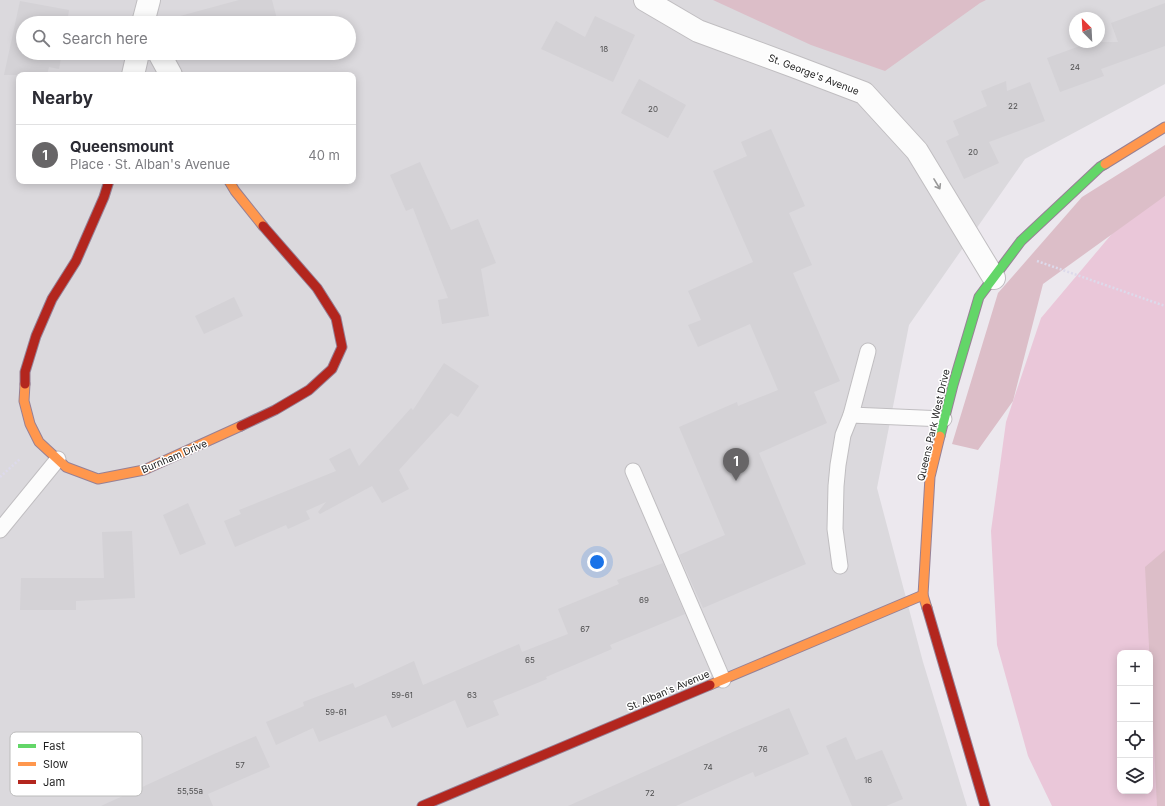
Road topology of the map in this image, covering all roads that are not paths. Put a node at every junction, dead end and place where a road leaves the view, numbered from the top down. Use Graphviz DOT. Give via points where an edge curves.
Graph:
graph roads {
  1 [pos="149,0"];
  2 [pos="646,0"];
  3 [pos="145,16"];
  4 [pos="136,60"];
  5 [pos="163,60"];
  6 [pos="134,72"];
  7 [pos="169,72"];
  8 [pos="1165,127"];
  9 [pos="108,184"];
  10 [pos="231,184"];
  11 [pos="994,278"];
  12 [pos="868,351"];
  13 [pos="851,415"];
  14 [pos="944,419"];
  15 [pos="58,459"];
  16 [pos="633,471"];
  17 [pos="0,530"];
  18 [pos="840,566"];
  19 [pos="923,595"];
  20 [pos="722,680"];
  21 [pos="422,806"];
  22 [pos="985,806"];
  1 -- 3 [label="street"];
  2 -- 11 [label="street, St. George's Avenue, one-way" via="698,31 864,93 917,151"];
  4 -- 6 [label="street"];
  5 -- 7 [label="street"];
  8 -- 11 [label="street, Queens Park West Drive" via="1100,167 1021,241"];
  9 -- 15 [label="street, Burnham Drive" via="76,261 52,299 36,336 25,372 24,401 30,424 39,442"];
  10 -- 15 [label="street, Burnham Drive" via="266,230 317,288 336,318 342,347 332,369 309,390 275,410 144,470 98,480 66,467"];
  11 -- 14 [label="street, Queens Park West Drive" via="979,297"];
  12 -- 13 [label="lane"];
  13 -- 14 [label="lane"];
  13 -- 18 [label="lane" via="843,435 836,486 835,529"];
  14 -- 19 [label="street, Queens Park West Drive" via="930,477"];
  15 -- 17 [label="lane"];
  16 -- 20 [label="lane"];
  19 -- 20 [label="street, St. Alban's Avenue"];
  19 -- 22 [label="street, Queens Park West Drive"];
  20 -- 21 [label="street, St. Alban's Avenue"];
}
